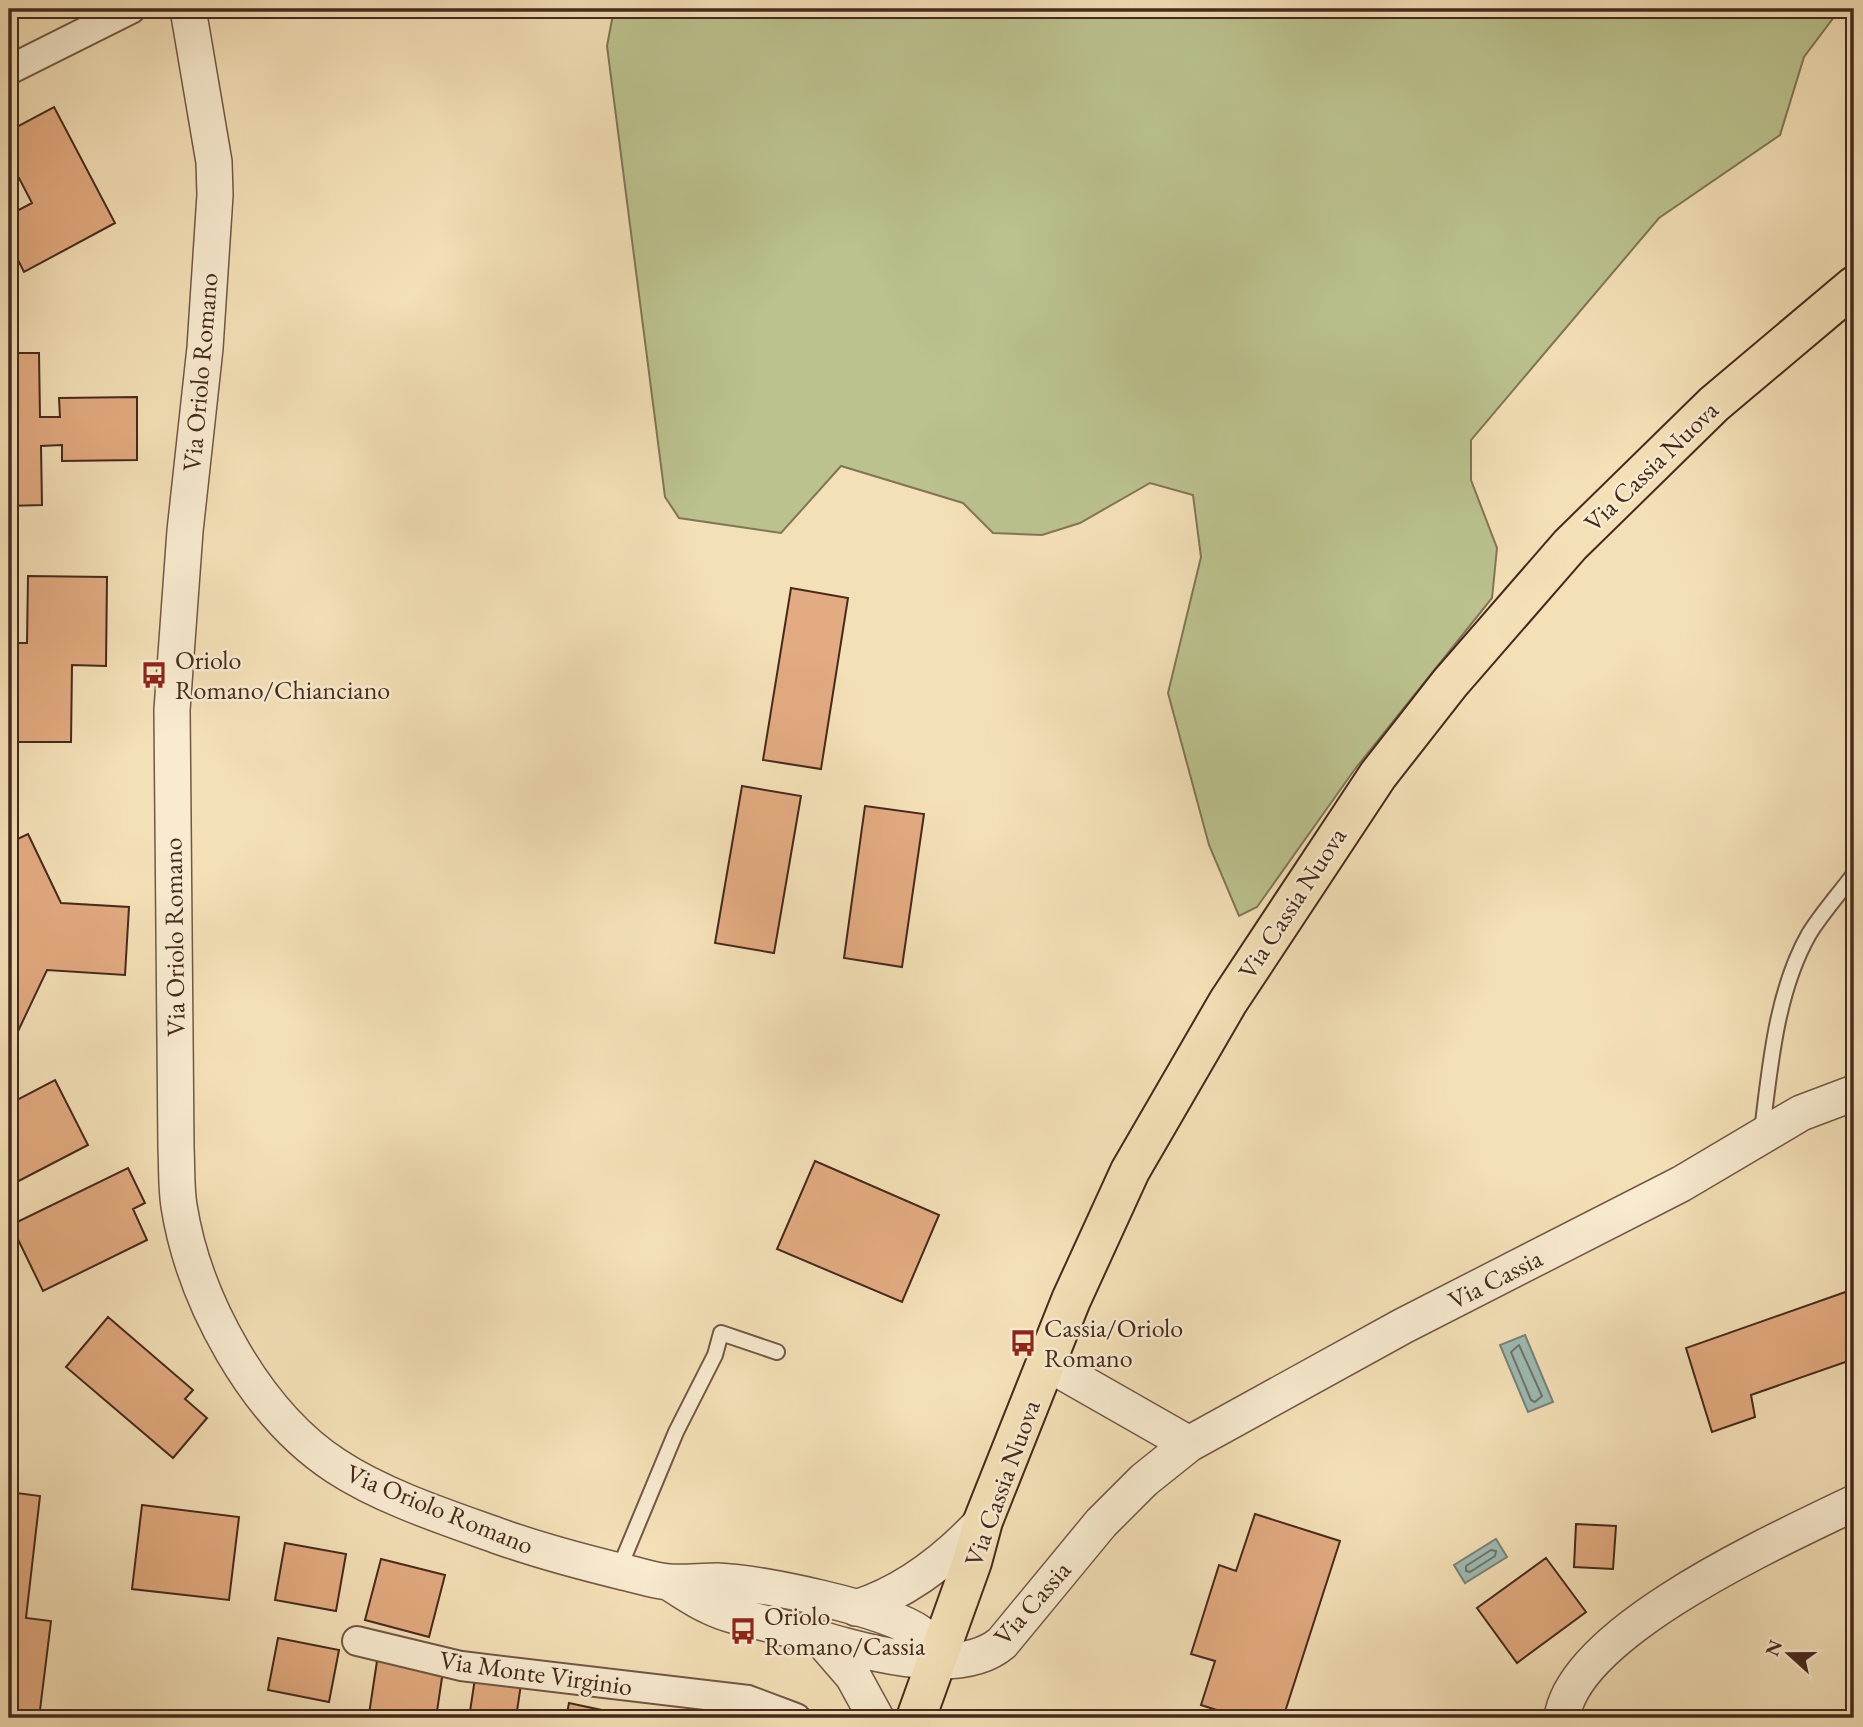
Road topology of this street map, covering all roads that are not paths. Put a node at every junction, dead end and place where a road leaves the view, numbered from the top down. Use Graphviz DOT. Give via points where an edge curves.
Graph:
graph roads {
  1 [pos="131,9"];
  2 [pos="188,9"];
  3 [pos="9,70"];
  4 [pos="1854,286"];
  5 [pos="1854,874"];
  6 [pos="1854,1093"];
  7 [pos="1854,1105"];
  8 [pos="1801,1114"];
  9 [pos="1762,1136"];
  10 [pos="777,1352"];
  11 [pos="1047,1363"];
  12 [pos="1189,1444"];
  13 [pos="1854,1503"];
  14 [pos="983,1521"];
  15 [pos="618,1571"];
  16 [pos="668,1582"];
  17 [pos="856,1608"];
  18 [pos="821,1639"];
  19 [pos="357,1641"];
  20 [pos="937,1659"];
  21 [pos="796,1718"];
  22 [pos="877,1718"];
  23 [pos="916,1718"];
  24 [pos="1562,1718"];
  1 -- 3 [label="street"];
  2 -- 15 [label="street, Via Oriolo Romano" via="214,162 215,195 172,710 176,1147 179,1204 192,1263 211,1311 259,1389 306,1443 337,1467 467,1525"];
  4 -- 11 [label="main road, Via Cassia Nuova" via="1705,413 1570,545 1450,683 1378,775 1235,991 1164,1109 1109,1218"];
  5 -- 9 [label="lane" via="1809,935 1784,999 1771,1052"];
  6 -- 8 [label="street, Via Cassia"];
  7 -- 8 [label="street, Via Cassia"];
  8 -- 9 [label="street, Via Cassia"];
  9 -- 12 [label="street, Via Cassia" via="1681,1184 1403,1326"];
  10 -- 15 [label="lane" via="721,1333"];
  11 -- 12 [label="street"];
  11 -- 14 [label="main road, Via Cassia Nuova"];
  12 -- 20 [label="street, Via Cassia" via="1101,1523 1003,1643 973,1657"];
  13 -- 24 [label="street" via="1693,1587 1612,1642 1569,1692"];
  14 -- 17 [label="street" via="952,1554 923,1575"];
  14 -- 20 [label="main road, Via Cassia Nuova"];
  15 -- 16 [label="street, Via Oriolo Romano"];
  16 -- 17 [label="street, Via Oriolo Romano" via="761,1586"];
  16 -- 18 [label="street, Via Oriolo Romano" via="711,1607"];
  17 -- 20 [label="street, Via Oriolo Romano" via="919,1632 932,1644"];
  18 -- 20 [label="street, Via Oriolo Romano" via="890,1657"];
  18 -- 22 [label="street" via="853,1676"];
  19 -- 21 [label="street, Via Monte Virginio" via="461,1665 748,1700"];
  20 -- 23 [label="main road"];
}
